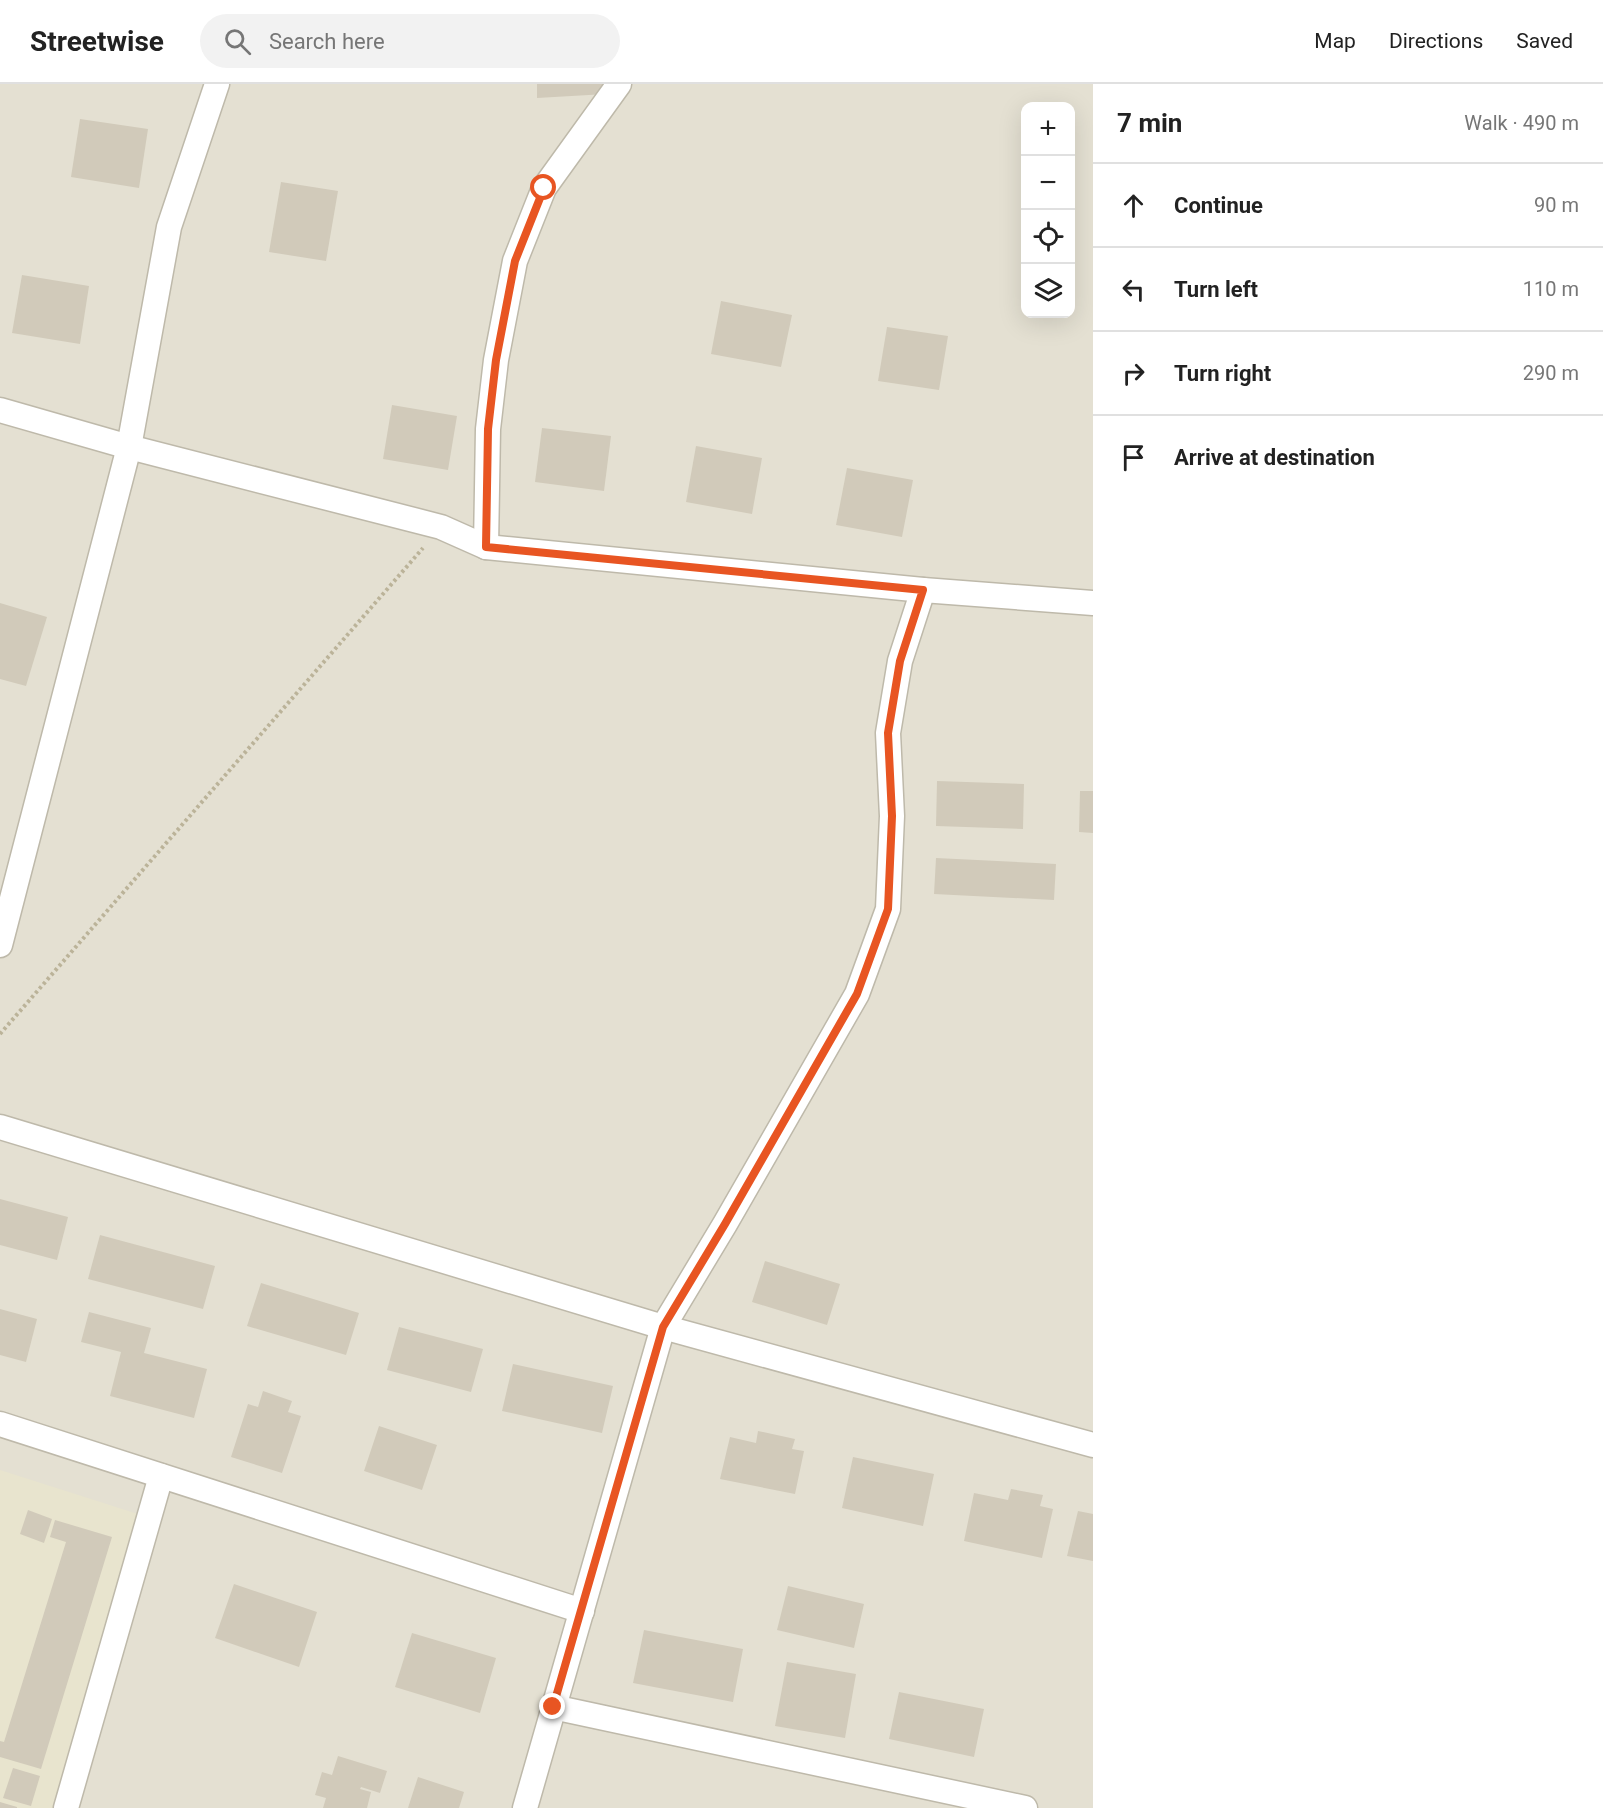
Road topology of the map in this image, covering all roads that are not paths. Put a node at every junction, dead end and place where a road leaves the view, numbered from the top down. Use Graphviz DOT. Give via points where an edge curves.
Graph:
graph roads {
  1 [pos="217,84"];
  2 [pos="619,84"];
  3 [pos="0,410"];
  4 [pos="129,447"];
  5 [pos="486,547"];
  6 [pos="923,590"];
  7 [pos="1093,603"];
  8 [pos="0,945"];
  9 [pos="0,1127"];
  10 [pos="663,1327"];
  11 [pos="0,1424"];
  12 [pos="1093,1445"];
  13 [pos="161,1476"];
  14 [pos="582,1611"];
  15 [pos="553,1707"];
  16 [pos="66,1808"];
  17 [pos="525,1808"];
  18 [pos="1025,1808"];
  1 -- 4 [label="street" via="169,227"];
  2 -- 5 [label="street" via="544,188 515,261 496,360 488,429"];
  3 -- 4 [label="street"];
  4 -- 5 [label="street" via="441,527"];
  4 -- 8 [label="street"];
  5 -- 6 [label="street"];
  6 -- 7 [label="street"];
  6 -- 10 [label="street" via="900,661 888,733 892,816 888,909 857,994"];
  9 -- 10 [label="street"];
  10 -- 12 [label="street"];
  10 -- 14 [label="street"];
  11 -- 13 [label="street"];
  13 -- 14 [label="street"];
  13 -- 16 [label="street"];
  14 -- 15 [label="street"];
  15 -- 17 [label="street"];
  15 -- 18 [label="street"];
}
